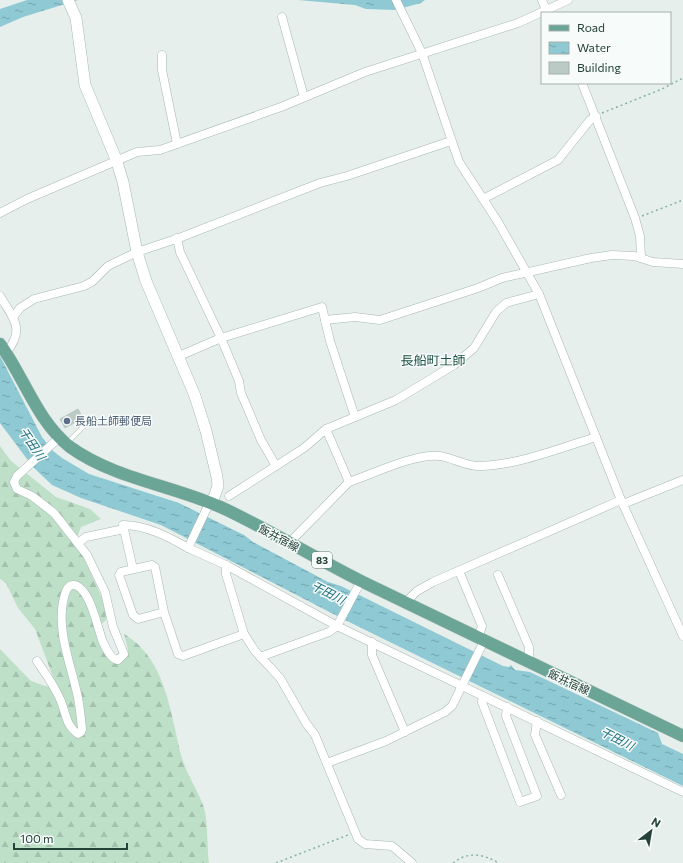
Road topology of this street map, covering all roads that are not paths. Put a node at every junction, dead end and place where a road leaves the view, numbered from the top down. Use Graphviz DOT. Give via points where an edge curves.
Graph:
graph roads {
  1 [pos="396,0"];
  2 [pos="542,0"];
  3 [pos="568,0"];
  4 [pos="70,4"];
  5 [pos="549,11"];
  6 [pos="541,14"];
  7 [pos="282,17"];
  8 [pos="422,53"];
  9 [pos="162,55"];
  10 [pos="582,84"];
  11 [pos="304,97"];
  12 [pos="596,116"];
  13 [pos="451,141"];
  14 [pos="177,144"];
  15 [pos="116,159"];
  16 [pos="483,199"];
  17 [pos="0,214"];
  18 [pos="177,238"];
  19 [pos="137,252"];
  20 [pos="641,258"];
  21 [pos="683,264"];
  22 [pos="527,273"];
  23 [pos="538,294"];
  24 [pos="0,296"];
  25 [pos="14,316"];
  26 [pos="325,320"];
  27 [pos="222,338"];
  28 [pos="3,348"];
  29 [pos="179,356"];
  30 [pos="355,417"];
  31 [pos="88,422"];
  32 [pos="326,429"];
  33 [pos="596,437"];
  34 [pos="63,440"];
  35 [pos="276,466"];
  36 [pos="683,480"];
  37 [pos="349,482"];
  38 [pos="229,496"];
  39 [pos="622,502"];
  40 [pos="209,505"];
  41 [pos="124,529"];
  42 [pos="78,543"];
  43 [pos="289,543"];
  44 [pos="189,546"];
  45 [pos="226,565"];
  46 [pos="133,569"];
  47 [pos="459,571"];
  48 [pos="498,575"];
  49 [pos="359,584"];
  50 [pos="406,602"];
  51 [pos="164,612"];
  52 [pos="338,624"];
  53 [pos="244,634"];
  54 [pos="683,636"];
  55 [pos="372,642"];
  56 [pos="481,642"];
  57 [pos="260,657"];
  58 [pos="37,661"];
  59 [pos="527,662"];
  60 [pos="462,685"];
  61 [pos="482,696"];
  62 [pos="507,707"];
  63 [pos="537,721"];
  64 [pos="404,732"];
  65 [pos="683,736"];
  66 [pos="327,763"];
  67 [pos="683,792"];
  68 [pos="561,795"];
  69 [pos="412,863"];
  1 -- 8 [label="street"];
  2 -- 5 [label="street"];
  3 -- 5 [label="street"];
  4 -- 15 [label="street" via="76,18 85,85"];
  6 -- 8 [label="street"];
  7 -- 11 [label="street"];
  8 -- 11 [label="street" via="365,72"];
  8 -- 13 [label="street"];
  9 -- 14 [label="street" via="162,70"];
  10 -- 12 [label="street"];
  11 -- 14 [label="street"];
  12 -- 16 [label="street" via="558,160"];
  12 -- 20 [label="street" via="635,218 640,236"];
  13 -- 16 [label="street" via="459,162"];
  13 -- 18 [label="street" via="320,183"];
  14 -- 15 [label="street"];
  15 -- 17 [label="street" via="99,169 26,199"];
  15 -- 19 [label="street"];
  16 -- 22 [label="street"];
  18 -- 19 [label="street"];
  18 -- 27 [label="street" via="180,252"];
  19 -- 25 [label="street" via="108,266 84,286 34,299 20,308"];
  19 -- 29 [label="street" via="146,281"];
  20 -- 21 [label="street" via="653,262"];
  20 -- 22 [label="street" via="605,256"];
  22 -- 23 [label="street"];
  22 -- 26 [label="street" via="502,278 380,320 355,317"];
  23 -- 30 [label="street" via="506,303 496,312 474,348 454,365 396,400"];
  23 -- 33 [label="street"];
  24 -- 25 [label="street"];
  25 -- 28 [label="street" via="17,335 13,345"];
  26 -- 27 [label="street" via="322,307"];
  26 -- 30 [label="street"];
  27 -- 29 [label="street"];
  27 -- 35 [label="street" via="248,410"];
  28 -- 34 [label="main road, 飯井宿線 / 83" via="47,422"];
  29 -- 40 [label="street" via="195,396 217,477 218,486"];
  30 -- 32 [label="street"];
  31 -- 34 [label="lane"];
  32 -- 35 [label="street" via="304,448"];
  32 -- 37 [label="street"];
  33 -- 37 [label="street" via="527,458 481,466 468,466 439,456 416,458"];
  33 -- 39 [label="street"];
  34 -- 40 [label="main road, 飯井宿線 / 83" via="87,457 116,471 191,494"];
  34 -- 42 [label="street" via="49,445 14,482 17,489 32,496 54,513"];
  35 -- 38 [label="street"];
  36 -- 39 [label="street"];
  37 -- 43 [label="street"];
  39 -- 47 [label="street"];
  39 -- 54 [label="street"];
  40 -- 43 [label="main road, 飯井宿線 / 83"];
  40 -- 44 [label="street"];
  41 -- 42 [label="street" via="91,536"];
  41 -- 44 [label="street" via="123,525 140,527"];
  41 -- 46 [label="street"];
  42 -- 58 [label="street" via="92,564 105,592 113,627 124,654 116,660 108,652 92,606 80,588 71,585 66,589 61,615 78,700 81,732 78,734 66,720 60,699"];
  43 -- 49 [label="main road, 飯井宿線 / 83"];
  44 -- 45 [label="street"];
  45 -- 52 [label="street"];
  45 -- 53 [label="street" via="226,574"];
  46 -- 51 [label="street" via="152,565 155,567"];
  46 -- 51 [label="street" via="119,575 133,615 138,619"];
  47 -- 50 [label="street" via="416,591"];
  47 -- 56 [label="street" via="482,626"];
  48 -- 59 [label="street" via="528,647"];
  49 -- 50 [label="main road, 飯井宿線 / 83"];
  49 -- 52 [label="street"];
  50 -- 56 [label="main road, 飯井宿線 / 83"];
  51 -- 53 [label="street" via="178,654 183,656"];
  52 -- 55 [label="street"];
  52 -- 57 [label="street" via="329,632"];
  53 -- 57 [label="street"];
  55 -- 60 [label="street"];
  55 -- 64 [label="street" via="372,655"];
  56 -- 59 [label="main road, 飯井宿線 / 83"];
  56 -- 60 [label="street"];
  57 -- 66 [label="street" via="291,693"];
  59 -- 65 [label="main road, 飯井宿線 / 83"];
  60 -- 61 [label="street"];
  60 -- 64 [label="street" via="452,706 445,712"];
  61 -- 62 [label="street"];
  61 -- 62 [label="street" via="482,702 520,802 537,796 506,716"];
  62 -- 63 [label="street"];
  63 -- 67 [label="street"];
  63 -- 68 [label="street" via="535,735"];
  64 -- 66 [label="street" via="386,742"];
  66 -- 69 [label="street" via="361,842 392,846"];
}
